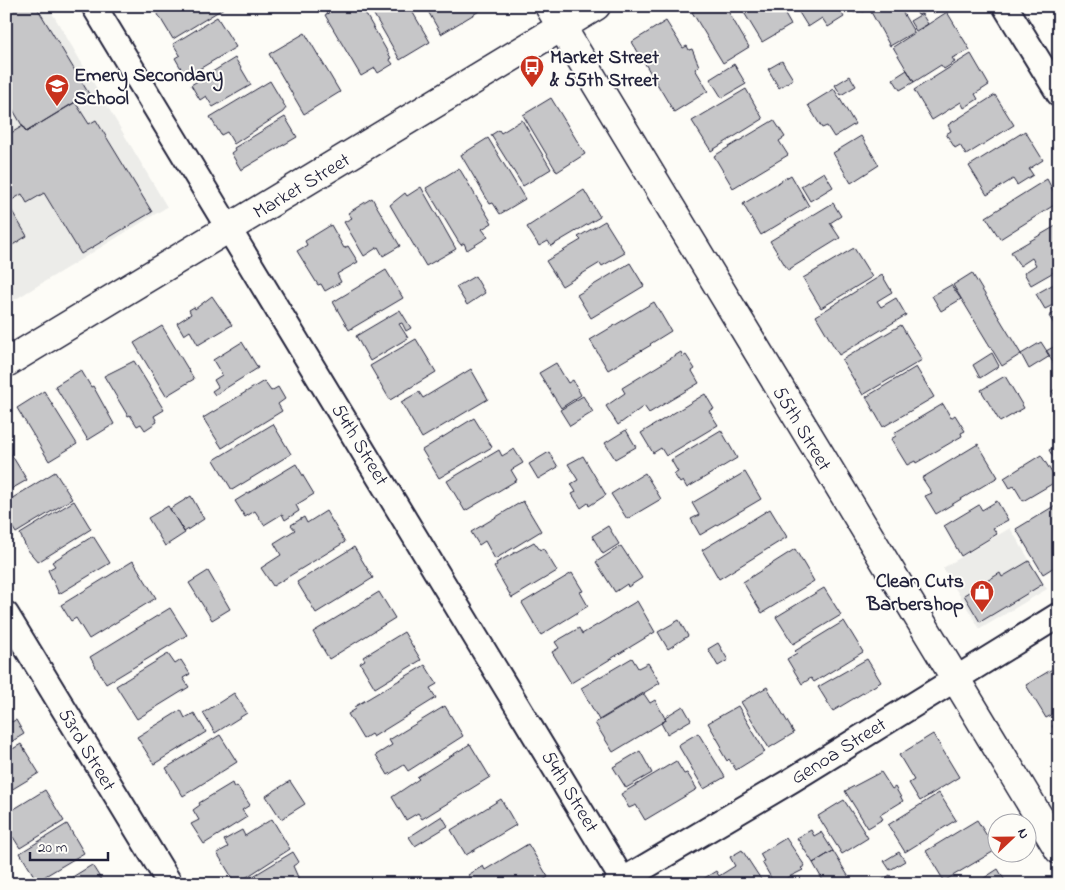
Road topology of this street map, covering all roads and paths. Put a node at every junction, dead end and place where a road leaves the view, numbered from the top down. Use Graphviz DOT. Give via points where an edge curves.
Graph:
graph roads {
  1 [pos="94,6"];
  2 [pos="596,6"];
  3 [pos="1005,6"];
  4 [pos="555,16"];
  5 [pos="1059,94"];
  6 [pos="230,228"];
  7 [pos="6,363"];
  8 [pos="6,614"];
  9 [pos="1059,615"];
  10 [pos="955,679"];
  11 [pos="1059,850"];
  12 [pos="621,882"];
  13 [pos="170,884"];
  1 -- 6 [label="street, 54th Street"];
  2 -- 4 [label="street, Market Street"];
  3 -- 5 [label="street"];
  4 -- 6 [label="street, Market Street"];
  4 -- 10 [label="street, 55th Street"];
  6 -- 7 [label="street, Market Street"];
  6 -- 12 [label="street, 54th Street"];
  8 -- 13 [label="street, 53rd Street"];
  9 -- 10 [label="street, Genoa Street"];
  10 -- 11 [label="street, 55th Street"];
  10 -- 12 [label="street, Genoa Street"];
}
